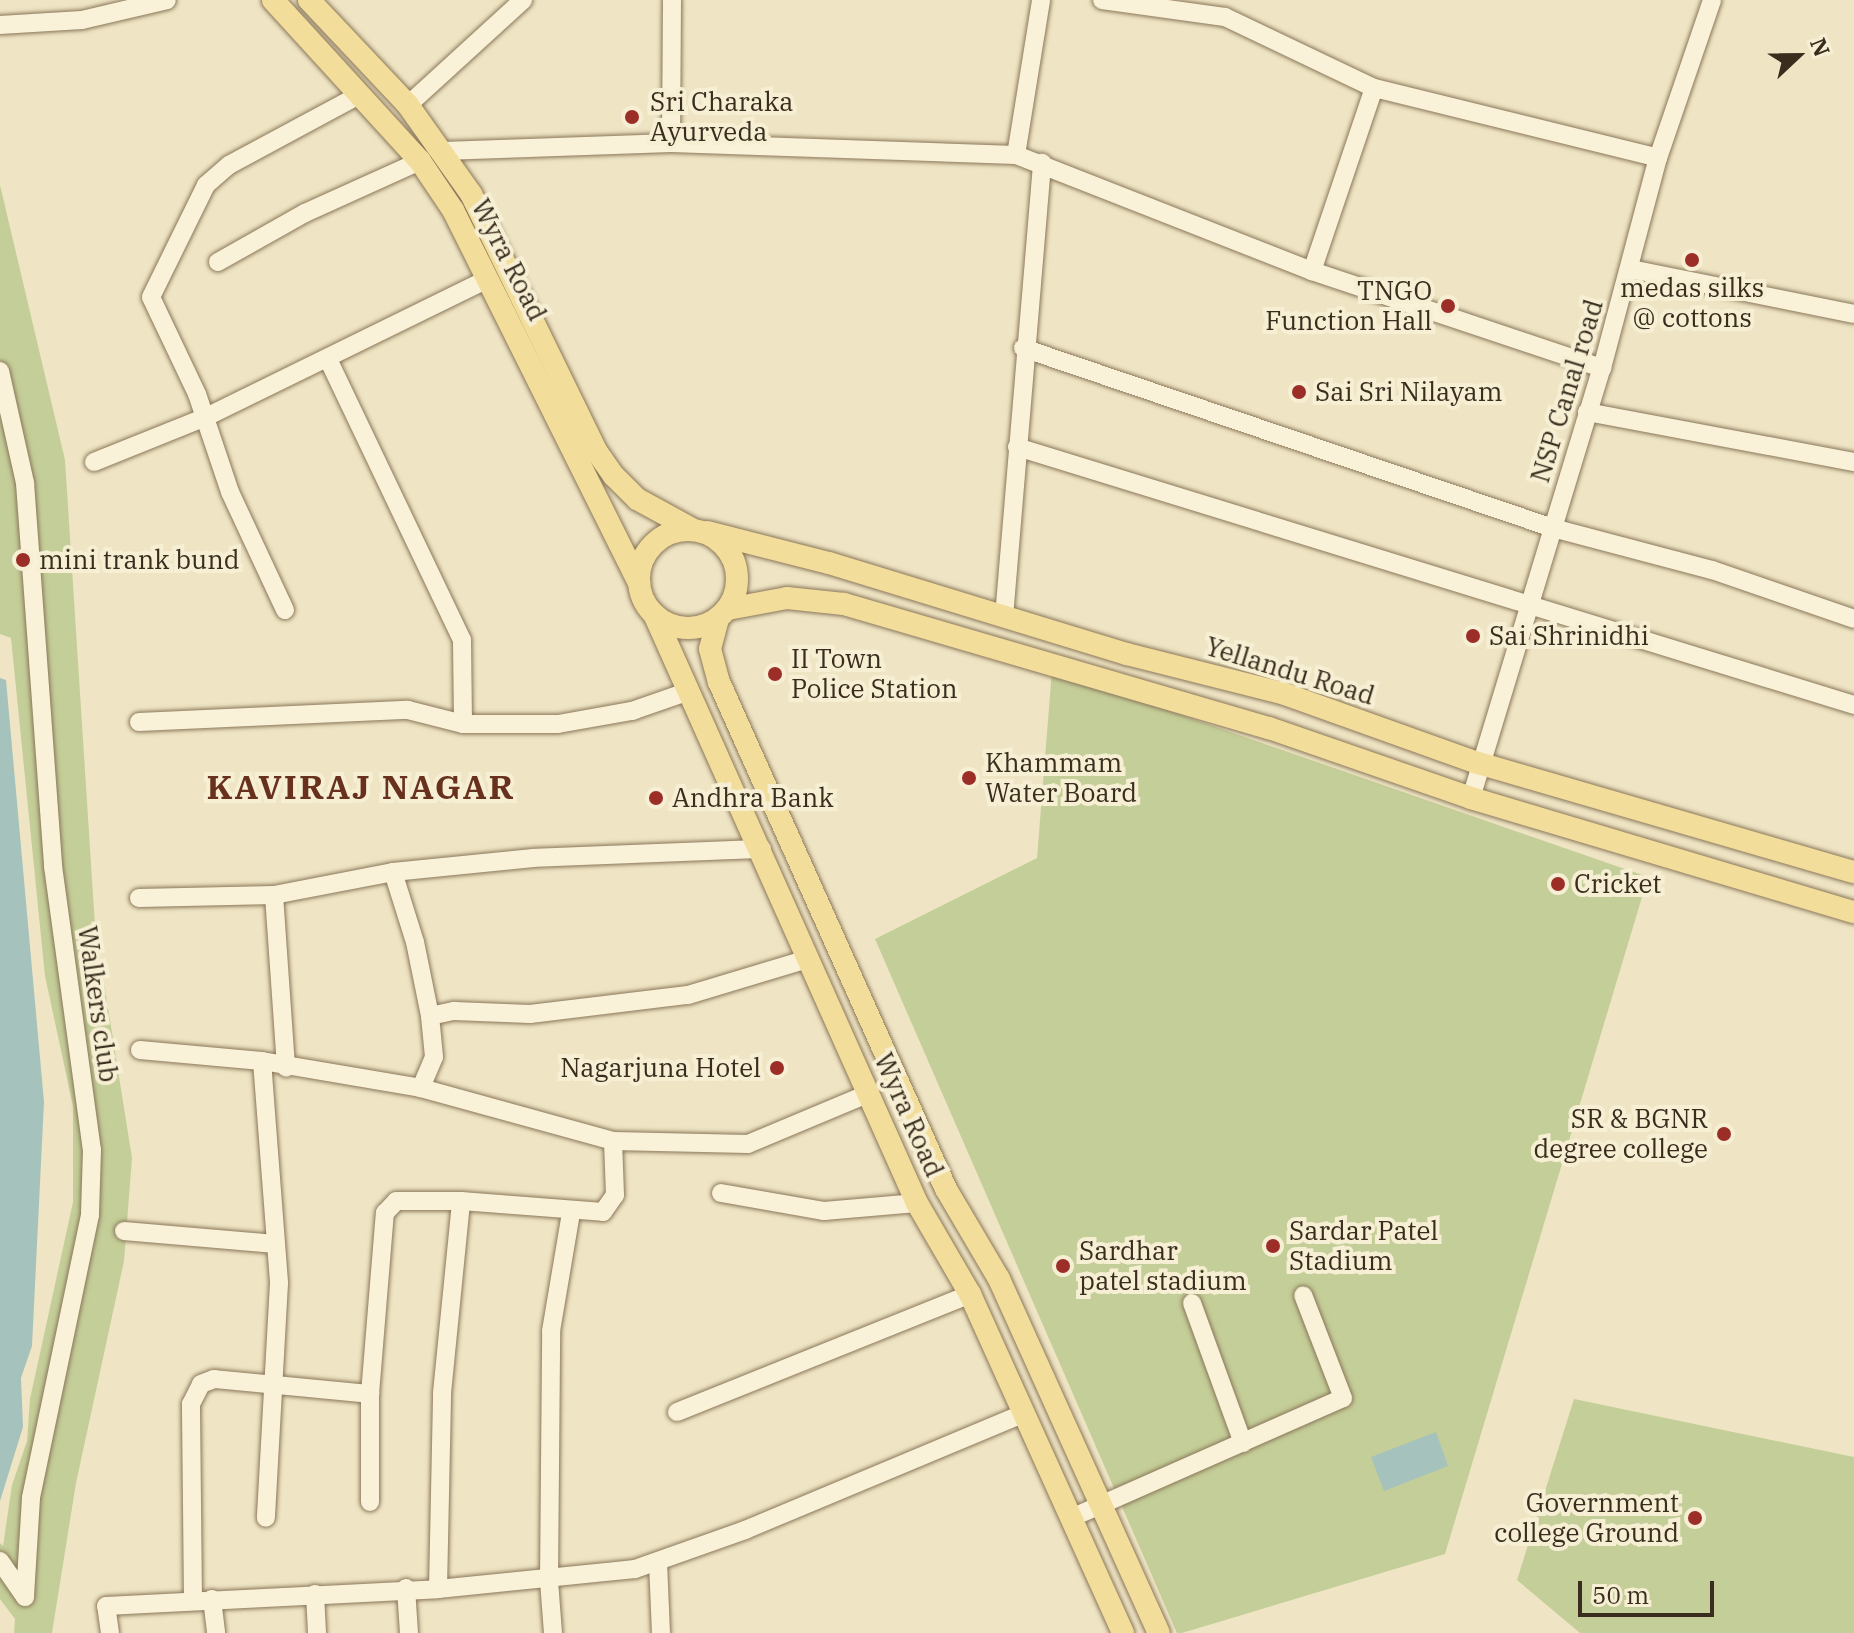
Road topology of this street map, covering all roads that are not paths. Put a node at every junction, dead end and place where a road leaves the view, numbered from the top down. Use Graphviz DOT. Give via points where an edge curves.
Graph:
graph roads {
  1 [pos="167,0"];
  2 [pos="273,0"];
  3 [pos="309,0"];
  4 [pos="523,0"];
  5 [pos="672,0"];
  6 [pos="1041,0"];
  7 [pos="1102,0"];
  8 [pos="1712,0"];
  9 [pos="0,25"];
  10 [pos="1374,88"];
  11 [pos="359,95"];
  12 [pos="408,105"];
  13 [pos="671,143"];
  14 [pos="443,151"];
  15 [pos="1016,155"];
  16 [pos="1658,158"];
  17 [pos="420,161"];
  18 [pos="1042,163"];
  19 [pos="218,262"];
  20 [pos="1631,269"];
  21 [pos="1312,271"];
  22 [pos="488,279"];
  23 [pos="1854,314"];
  24 [pos="1023,348"];
  25 [pos="328,359"];
  26 [pos="1602,368"];
  27 [pos="0,371"];
  28 [pos="1587,412"];
  29 [pos="206,417"];
  30 [pos="1017,447"];
  31 [pos="94,462"];
  32 [pos="1854,462"];
  33 [pos="1553,528"];
  34 [pos="699,531"];
  35 [pos="639,583"];
  36 [pos="1530,602"];
  37 [pos="285,610"];
  38 [pos="654,614"];
  39 [pos="723,614"];
  40 [pos="1004,617"];
  41 [pos="1854,619"];
  42 [pos="689,691"];
  43 [pos="1854,705"];
  44 [pos="139,722"];
  45 [pos="463,724"];
  46 [pos="1478,763"];
  47 [pos="1471,798"];
  48 [pos="762,849"];
  49 [pos="393,872"];
  50 [pos="1854,872"];
  51 [pos="274,895"];
  52 [pos="139,898"];
  53 [pos="1854,912"];
  54 [pos="808,959"];
  55 [pos="430,1016"];
  56 [pos="140,1050"];
  57 [pos="262,1061"];
  58 [pos="286,1068"];
  59 [pos="421,1088"];
  60 [pos="870,1093"];
  61 [pos="613,1141"];
  62 [pos="721,1193"];
  63 [pos="461,1201"];
  64 [pos="917,1203"];
  65 [pos="571,1213"];
  66 [pos="124,1231"];
  67 [pos="275,1244"];
  68 [pos="970,1294"];
  69 [pos="1303,1295"];
  70 [pos="1192,1303"];
  71 [pos="273,1384"];
  72 [pos="370,1394"];
  73 [pos="677,1412"];
  74 [pos="1025,1413"];
  75 [pos="1243,1443"];
  76 [pos="370,1502"];
  77 [pos="1099,1507"];
  78 [pos="266,1518"];
  79 [pos="1071,1518"];
  80 [pos="0,1561"];
  81 [pos="658,1562"];
  82 [pos="549,1581"];
  83 [pos="406,1588"];
  84 [pos="438,1589"];
  85 [pos="315,1594"];
  86 [pos="212,1599"];
  87 [pos="193,1600"];
  88 [pos="110,1633"];
  89 [pos="216,1633"];
  90 [pos="317,1633"];
  91 [pos="409,1633"];
  92 [pos="553,1633"];
  93 [pos="661,1633"];
  94 [pos="1123,1633"];
  95 [pos="1159,1633"];
  1 -- 9 [label="street" via="82,20"];
  2 -- 11 [label="main road, Wyra Road"];
  3 -- 12 [label="main road, Wyra Road"];
  4 -- 12 [label="street"];
  5 -- 13 [label="street"];
  6 -- 15 [label="street"];
  7 -- 10 [label="street" via="1225,17"];
  8 -- 16 [label="street, NSP Canal road"];
  10 -- 16 [label="street"];
  10 -- 21 [label="street"];
  11 -- 17 [label="main road, Wyra Road"];
  11 -- 29 [label="street" via="229,165 206,185 151,297"];
  12 -- 14 [label="main road, Wyra Road"];
  13 -- 14 [label="street"];
  13 -- 15 [label="street"];
  14 -- 34 [label="main road, Wyra Road" via="510,269 597,452 637,499"];
  15 -- 18 [label="street"];
  16 -- 20 [label="street, NSP Canal road"];
  17 -- 19 [label="street" via="305,213"];
  17 -- 22 [label="main road, Wyra Road"];
  18 -- 21 [label="street"];
  18 -- 24 [label="street"];
  20 -- 23 [label="street"];
  20 -- 26 [label="street, NSP Canal road"];
  21 -- 26 [label="street"];
  22 -- 25 [label="street"];
  22 -- 35 [label="main road, Wyra Road"];
  24 -- 30 [label="street"];
  24 -- 33 [label="street"];
  25 -- 29 [label="street"];
  25 -- 45 [label="street" via="462,640"];
  26 -- 28 [label="street, NSP Canal road"];
  27 -- 80 [label="street, Walkers club" via="25,483 53,866 92,1150 90,1215 31,1498 25,1597"];
  28 -- 32 [label="street"];
  28 -- 33 [label="street, NSP Canal road"];
  29 -- 31 [label="street"];
  29 -- 37 [label="street" via="230,492"];
  30 -- 36 [label="street"];
  30 -- 40 [label="street"];
  33 -- 36 [label="street, NSP Canal road"];
  33 -- 41 [label="street" via="1712,570"];
  34 -- 35 [label="main road" via="667,534 647,550"];
  34 -- 39 [label="main road, Wyra Road" via="720,540 736,566 738,581"];
  34 -- 40 [label="main road, Yellandu Road"];
  35 -- 38 [label="main road, Wyra Road"];
  36 -- 43 [label="street"];
  36 -- 46 [label="street, NSP Canal road"];
  38 -- 39 [label="main road" via="678,628"];
  38 -- 42 [label="main road, Wyra Road"];
  39 -- 47 [label="main road" via="787,598 844,604 1269,728"];
  39 -- 77 [label="main road, Wyra Road" via="710,649 719,682 823,923 946,1189 999,1279"];
  40 -- 46 [label="main road, Yellandu Road" via="1285,694"];
  42 -- 45 [label="street" via="632,711 558,724"];
  42 -- 48 [label="main road, Wyra Road"];
  44 -- 45 [label="street" via="408,710"];
  46 -- 47 [label="street, NSP Canal road"];
  46 -- 50 [label="main road, Yellandu Road"];
  47 -- 53 [label="main road"];
  48 -- 49 [label="street" via="635,850"];
  48 -- 54 [label="main road, Wyra Road"];
  49 -- 51 [label="street"];
  49 -- 55 [label="street"];
  51 -- 52 [label="street"];
  51 -- 58 [label="street"];
  54 -- 55 [label="street" via="688,995 530,1014 454,1011"];
  54 -- 60 [label="main road, Wyra Road"];
  55 -- 59 [label="street" via="434,1057"];
  56 -- 57 [label="street"];
  57 -- 58 [label="street"];
  57 -- 67 [label="street"];
  58 -- 59 [label="street"];
  59 -- 61 [label="street"];
  60 -- 61 [label="street" via="748,1144"];
  60 -- 64 [label="main road, Wyra Road"];
  61 -- 65 [label="street" via="615,1195 610,1210"];
  62 -- 64 [label="street" via="824,1211"];
  63 -- 65 [label="street"];
  63 -- 72 [label="street" via="396,1201 385,1213"];
  63 -- 84 [label="street" via="442,1393"];
  64 -- 68 [label="main road, Wyra Road"];
  65 -- 82 [label="street" via="551,1331"];
  66 -- 67 [label="street"];
  67 -- 71 [label="street" via="279,1283"];
  68 -- 73 [label="street"];
  68 -- 74 [label="main road, Wyra Road"];
  69 -- 75 [label="street" via="1343,1398"];
  70 -- 75 [label="street"];
  71 -- 72 [label="street"];
  71 -- 78 [label="street"];
  71 -- 87 [label="street" via="214,1379 201,1384 191,1404"];
  72 -- 76 [label="street"];
  74 -- 79 [label="main road, Wyra Road"];
  74 -- 81 [label="street"];
  75 -- 77 [label="street"];
  77 -- 79 [label="street"];
  77 -- 95 [label="main road, Wyra Road"];
  79 -- 94 [label="main road, Wyra Road"];
  81 -- 82 [label="street"];
  81 -- 93 [label="street"];
  82 -- 84 [label="street"];
  82 -- 92 [label="street"];
  83 -- 84 [label="street"];
  83 -- 85 [label="street"];
  83 -- 91 [label="street"];
  85 -- 86 [label="street"];
  85 -- 90 [label="street"];
  86 -- 87 [label="street"];
  86 -- 89 [label="street"];
  87 -- 88 [label="street" via="106,1606"];
}
